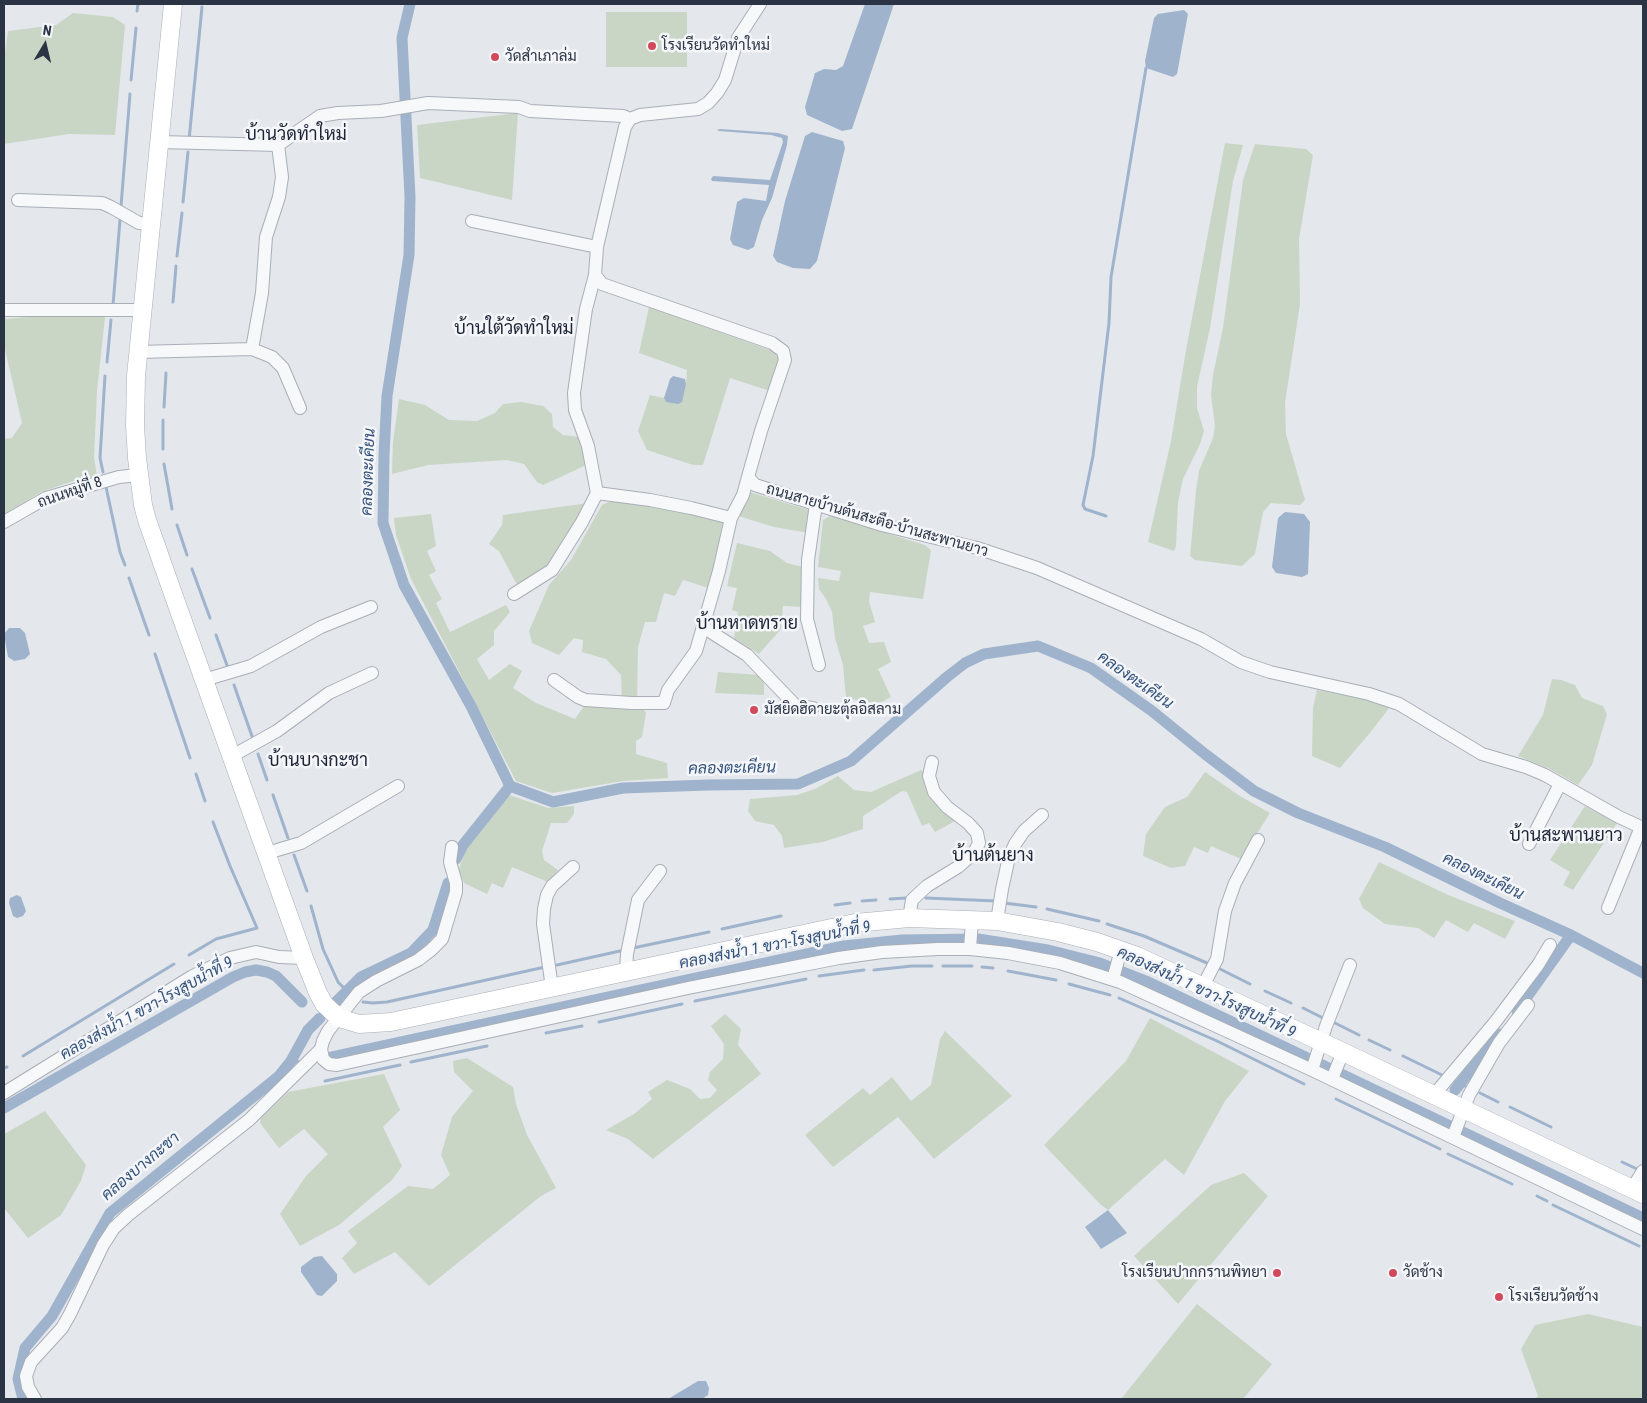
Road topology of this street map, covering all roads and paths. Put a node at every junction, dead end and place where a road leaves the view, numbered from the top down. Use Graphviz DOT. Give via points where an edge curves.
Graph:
graph roads {
  1 [pos="173,4"];
  2 [pos="760,4"];
  3 [pos="630,119"];
  4 [pos="159,142"];
  5 [pos="278,145"];
  6 [pos="18,200"];
  7 [pos="472,221"];
  8 [pos="151,224"];
  9 [pos="597,247"];
  10 [pos="595,275"];
  11 [pos="4,310"];
  12 [pos="142,310"];
  13 [pos="252,349"];
  14 [pos="138,352"];
  15 [pos="300,408"];
  16 [pos="139,475"];
  17 [pos="748,477"];
  18 [pos="597,493"];
  19 [pos="816,504"];
  20 [pos="731,518"];
  21 [pos="4,522"];
  22 [pos="514,594"];
  23 [pos="371,607"];
  24 [pos="703,627"];
  25 [pos="819,665"];
  26 [pos="372,673"];
  27 [pos="204,680"];
  28 [pos="554,680"];
  29 [pos="813,708"];
  30 [pos="232,756"];
  31 [pos="932,762"];
  32 [pos="1560,784"];
  33 [pos="398,786"];
  34 [pos="1042,816"];
  35 [pos="1642,827"];
  36 [pos="1258,840"];
  37 [pos="1529,844"];
  38 [pos="452,847"];
  39 [pos="267,853"];
  40 [pos="573,868"];
  41 [pos="660,871"];
  42 [pos="1608,908"];
  43 [pos="909,918"];
  44 [pos="997,921"];
  45 [pos="971,925"];
  46 [pos="1550,945"];
  47 [pos="970,947"];
  48 [pos="1120,955"];
  49 [pos="304,958"];
  50 [pos="1350,965"];
  51 [pos="626,972"];
  52 [pos="1114,976"];
  53 [pos="1203,986"];
  54 [pos="552,988"];
  55 [pos="1528,1005"];
  56 [pos="339,1018"];
  57 [pos="1319,1047"];
  58 [pos="321,1049"];
  59 [pos="1341,1057"];
  60 [pos="1313,1067"];
  61 [pos="1333,1077"];
  62 [pos="4,1093"];
  63 [pos="1434,1094"];
  64 [pos="1462,1114"];
  65 [pos="1454,1135"];
  66 [pos="1643,1171"];
  67 [pos="1638,1192"];
  68 [pos="1643,1229"];
  69 [pos="35,1399"];
  1 -- 4 [label="main road"];
  2 -- 3 [label="street" via="738,38 725,80 708,103 698,109 640,115"];
  3 -- 5 [label="street" via="530,111 518,107 428,103 320,116"];
  3 -- 9 [label="street" via="625,127"];
  4 -- 5 [label="street"];
  4 -- 8 [label="main road"];
  5 -- 13 [label="street" via="282,177 280,197 266,237 262,293"];
  6 -- 8 [label="street" via="102,203 139,223"];
  7 -- 9 [label="street"];
  8 -- 12 [label="main road"];
  9 -- 10 [label="street"];
  10 -- 17 [label="street, ถนนสายบ้านต้นสะตือ-บ้านสะพานยาว" via="602,284 772,343 783,351 785,360"];
  10 -- 18 [label="street" via="586,309 574,393 575,410 588,446"];
  11 -- 12 [label="street"];
  12 -- 14 [label="main road"];
  13 -- 14 [label="street"];
  13 -- 15 [label="street" via="272,357 283,368"];
  14 -- 16 [label="main road" via="135,411"];
  16 -- 21 [label="street, ถนนหมู่ที่ 8" via="110,479 46,498"];
  16 -- 27 [label="main road" via="147,520"];
  17 -- 19 [label="street, ถนนสายบ้านต้นสะตือ-บ้านสะพานยาว" via="754,485"];
  17 -- 20 [label="street"];
  18 -- 20 [label="street"];
  18 -- 22 [label="street" via="552,570"];
  19 -- 25 [label="street" via="808,560 807,619"];
  19 -- 32 [label="street, ถนนสายบ้านต้นสะตือ-บ้านสะพานยาว" via="882,525 977,548 1037,568 1156,618 1241,662 1270,672 1399,704 1482,754 1526,767"];
  20 -- 24 [label="street"];
  23 -- 27 [label="street" via="321,627 251,666"];
  24 -- 28 [label="street" via="696,651 668,690 664,703 585,700"];
  24 -- 29 [label="street" via="747,655 796,706"];
  26 -- 30 [label="street" via="329,693 277,731"];
  27 -- 30 [label="main road"];
  30 -- 39 [label="main road"];
  31 -- 43 [label="street" via="929,776 934,792 977,833 979,843 974,853 958,867 927,886 912,900"];
  32 -- 35 [label="street, ถนนสายบ้านต้นสะตือ-บ้านสะพานยาว"];
  32 -- 37 [label="street"];
  33 -- 39 [label="street" via="301,843"];
  34 -- 44 [label="street" via="1014,844"];
  35 -- 42 [label="street"];
  36 -- 53 [label="street" via="1235,883 1225,911 1217,959"];
  38 -- 56 [label="street" via="450,862 456,892 442,939 418,960 359,992"];
  39 -- 49 [label="main road"];
  40 -- 54 [label="street" via="552,886 544,909 543,924"];
  41 -- 51 [label="street" via="638,900"];
  43 -- 45 [label="main road"];
  43 -- 51 [label="main road" via="855,923"];
  44 -- 45 [label="main road"];
  44 -- 48 [label="main road" via="1058,932"];
  45 -- 47 [label="street"];
  46 -- 63 [label="street" via="1496,1021"];
  47 -- 52 [label="street"];
  47 -- 58 [label="street" via="882,952 814,962 337,1065 323,1059"];
  48 -- 52 [label="street"];
  48 -- 53 [label="main road"];
  49 -- 56 [label="main road" via="324,1004"];
  49 -- 62 [label="street" via="256,952 230,958 191,977"];
  50 -- 57 [label="street"];
  51 -- 54 [label="main road"];
  52 -- 60 [label="street"];
  53 -- 57 [label="main road"];
  54 -- 56 [label="main road" via="390,1022 359,1024"];
  55 -- 64 [label="street" via="1499,1043 1469,1095"];
  56 -- 58 [label="street" via="328,1031"];
  57 -- 59 [label="main road"];
  57 -- 60 [label="street"];
  58 -- 69 [label="street" via="249,1120 114,1228 62,1328 31,1362 26,1376 28,1388"];
  59 -- 61 [label="street"];
  59 -- 63 [label="main road"];
  60 -- 61 [label="street"];
  61 -- 65 [label="street"];
  63 -- 64 [label="main road"];
  64 -- 65 [label="street"];
  64 -- 67 [label="main road"];
  65 -- 68 [label="street"];
  66 -- 67 [label="street"];
}
